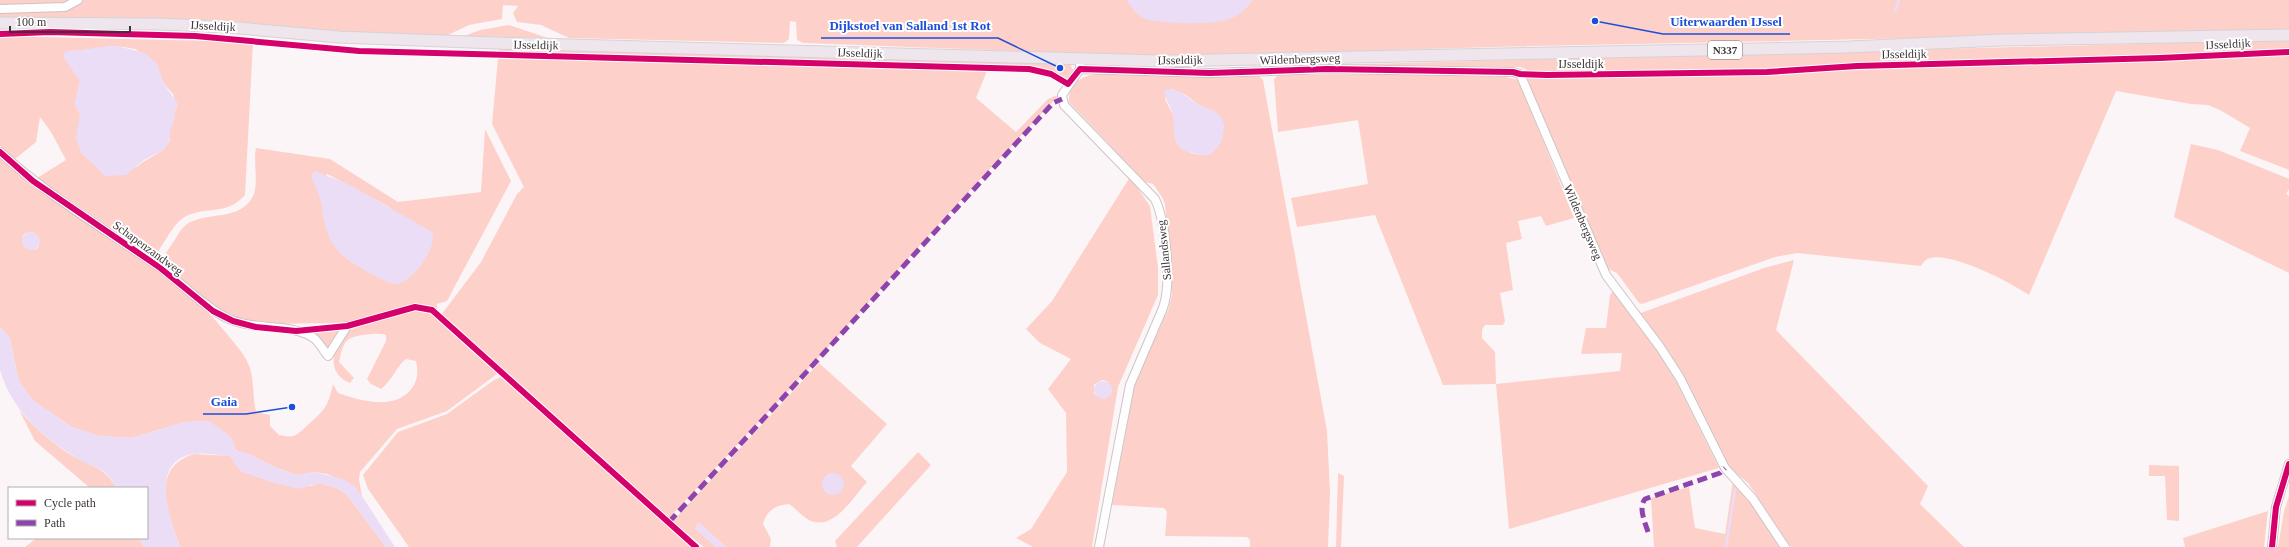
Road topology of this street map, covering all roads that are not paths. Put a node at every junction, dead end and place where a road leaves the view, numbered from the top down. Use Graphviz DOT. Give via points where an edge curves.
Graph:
graph roads {
  1 [pos="78,0"];
  2 [pos="0,9"];
  3 [pos="0,23"];
  4 [pos="2289,35"];
  5 [pos="1080,64"];
  6 [pos="0,152"];
  7 [pos="347,326"];
  8 [pos="2289,464"];
  9 [pos="1099,547"];
  10 [pos="1785,547"];
  11 [pos="2272,547"];
  1 -- 2 [label="street" via="65,7"];
  3 -- 5 [label="main road, IJsseldijk / N337" via="175,24 339,37"];
  4 -- 5 [label="main road, IJsseldijk / N337"];
  5 -- 9 [label="street, Sallandsweg" via="1062,95 1064,105 1155,199 1160,212 1168,278 1163,308 1130,385"];
  5 -- 10 [label="street, Wildenbergsweg" via="1210,73 1383,69 1520,74 1606,274 1680,378 1725,468 1753,498"];
  6 -- 7 [label="street, Schapenzandweg" via="33,181 160,267 202,302 226,318 248,326 307,334 317,341 328,356"];
  8 -- 11 [label="street" via="2276,507"];
}
